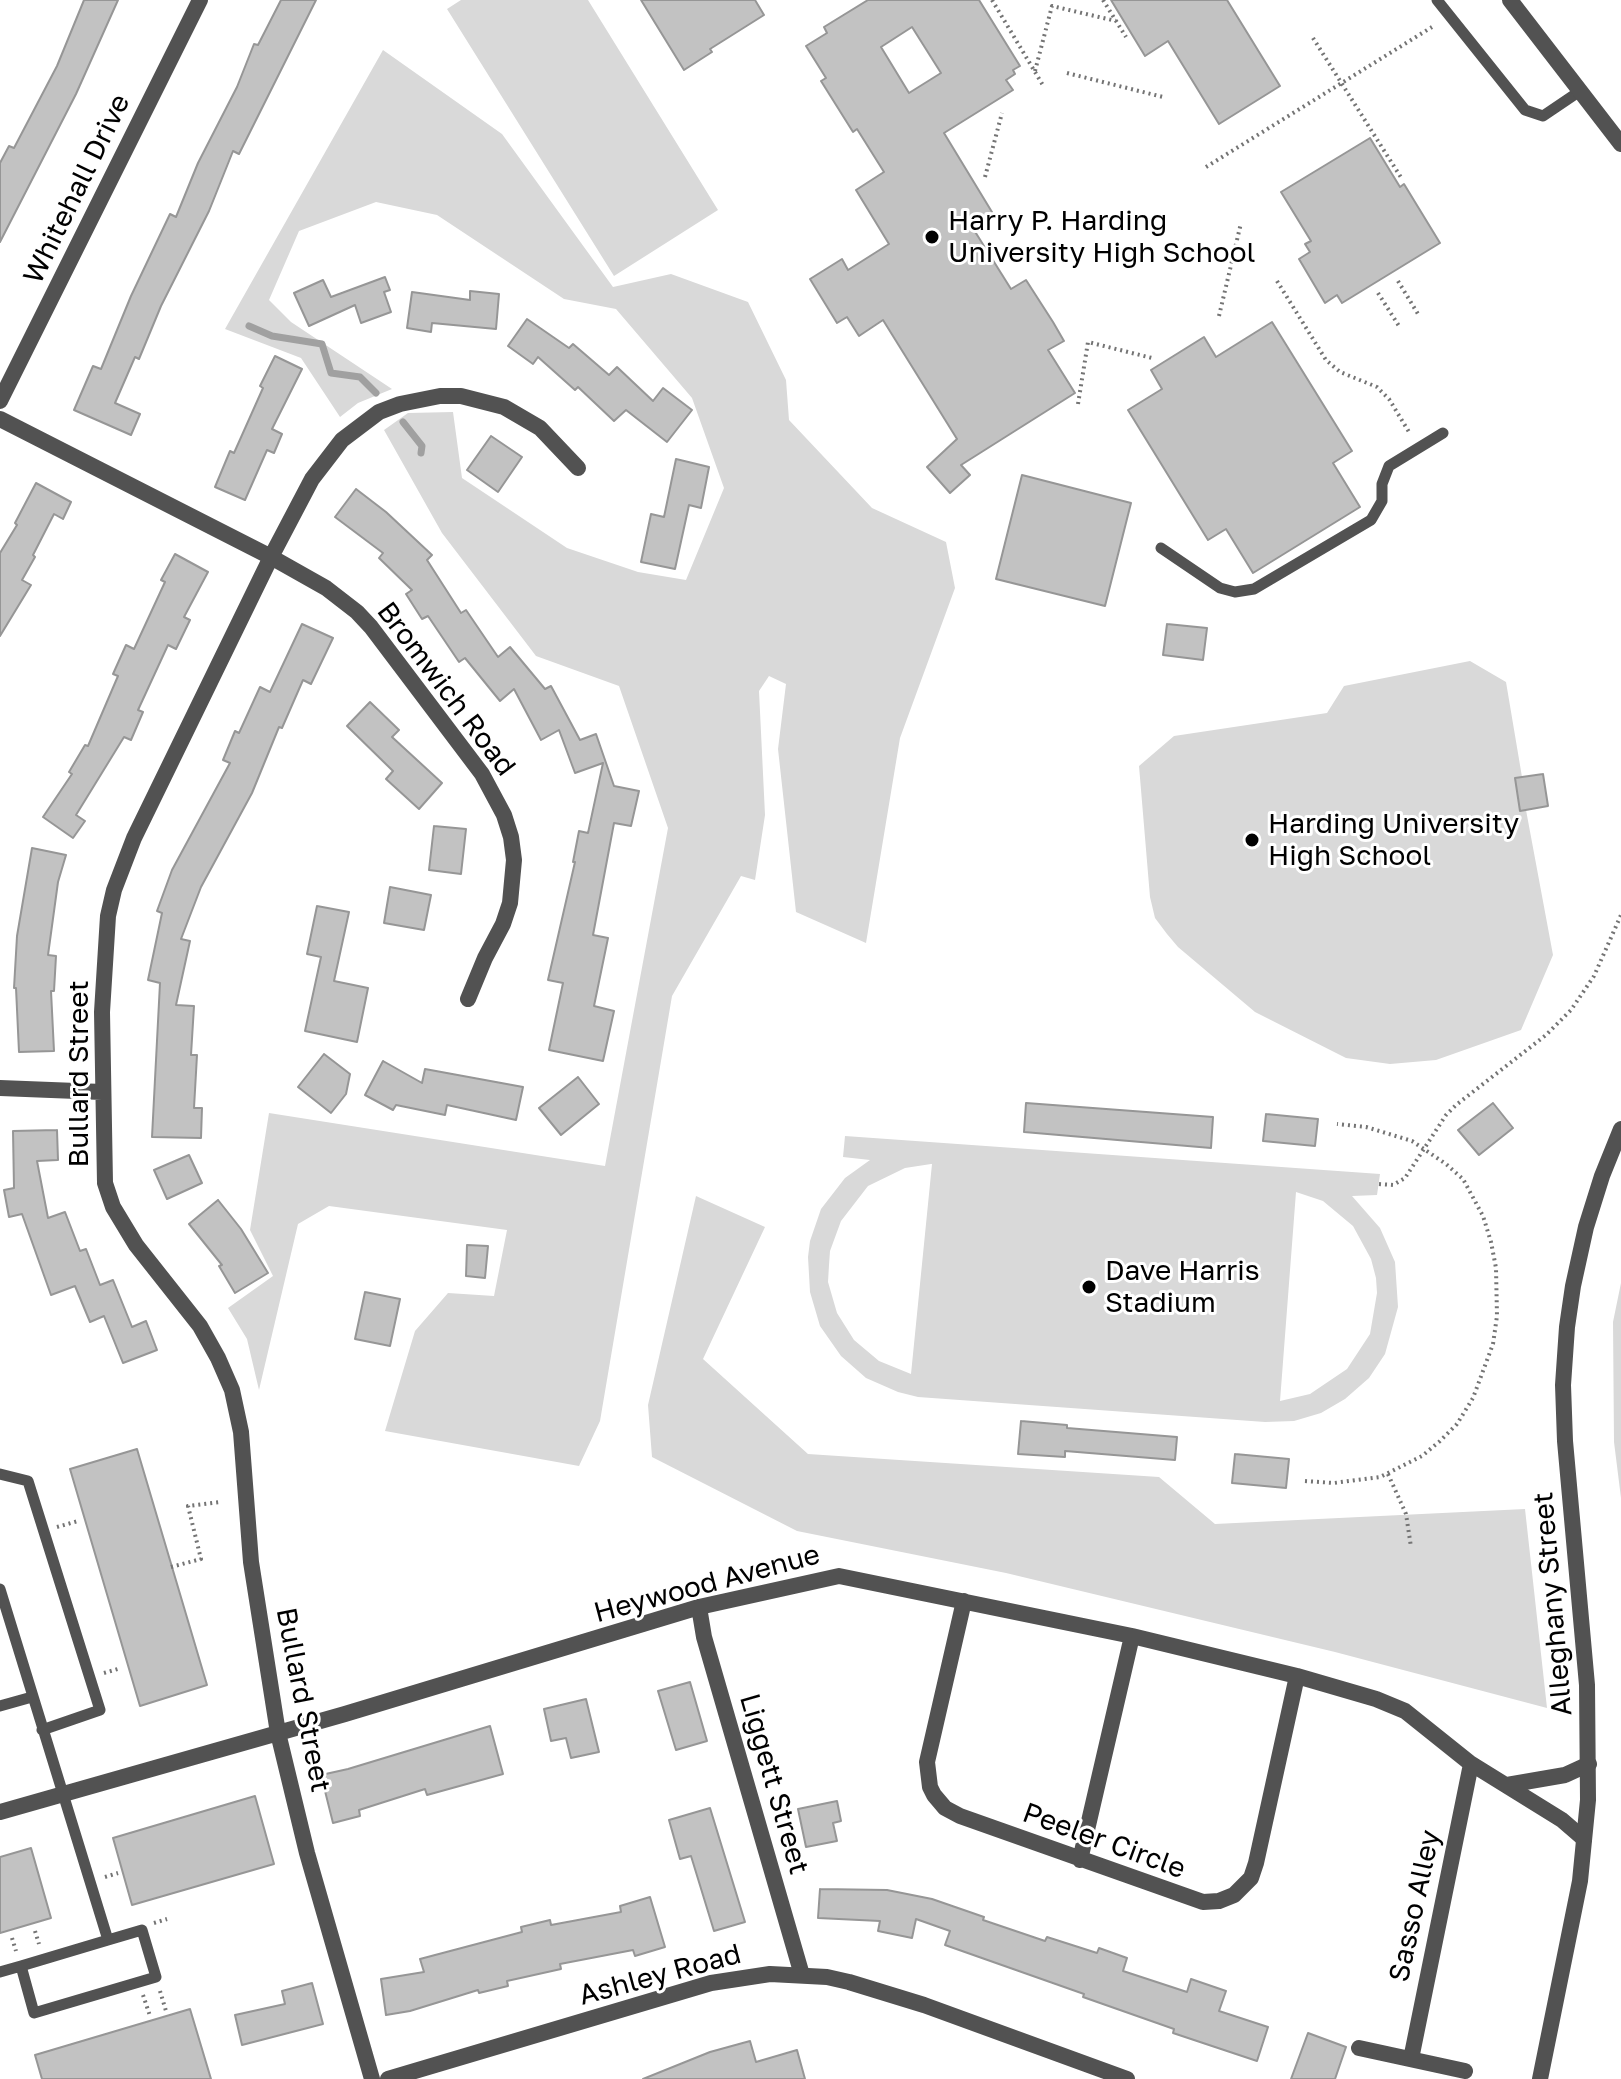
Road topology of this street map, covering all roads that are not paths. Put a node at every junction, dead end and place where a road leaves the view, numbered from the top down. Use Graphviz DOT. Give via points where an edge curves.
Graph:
graph roads {
  1 [pos="200,0"];
  2 [pos="1437,0"];
  3 [pos="1510,0"];
  4 [pos="1580,91"];
  5 [pos="1621,144"];
  6 [pos="0,401"];
  7 [pos="0,419"];
  8 [pos="1443,433"];
  9 [pos="578,468"];
  10 [pos="1161,548"];
  11 [pos="271,557"];
  12 [pos="468,999"];
  13 [pos="0,1088"];
  14 [pos="102,1092"];
  15 [pos="1621,1129"];
  16 [pos="0,1474"];
  17 [pos="0,1589"];
  18 [pos="964,1601"];
  19 [pos="699,1607"];
  20 [pos="1132,1636"];
  21 [pos="1297,1676"];
  22 [pos="32,1697"];
  23 [pos="0,1706"];
  24 [pos="42,1730"];
  25 [pos="278,1733"];
  26 [pos="1471,1764"];
  27 [pos="1589,1764"];
  28 [pos="1507,1785"];
  29 [pos="63,1794"];
  30 [pos="0,1812"];
  31 [pos="1584,1839"];
  32 [pos="1080,1860"];
  33 [pos="108,1940"];
  34 [pos="21,1966"];
  35 [pos="0,1972"];
  36 [pos="802,1975"];
  37 [pos="1359,2048"];
  38 [pos="1411,2059"];
  39 [pos="1465,2071"];
  40 [pos="372,2079"];
  41 [pos="388,2079"];
  42 [pos="1127,2079"];
  43 [pos="1540,2079"];
  1 -- 6 [label="street, Whitehall Drive"];
  2 -- 4 [label="lane" via="1525,110 1543,116"];
  3 -- 4 [label="street"];
  4 -- 5 [label="street"];
  7 -- 11 [label="street, Bromwich Road"];
  8 -- 10 [label="lane" via="1389,466 1382,501 1371,520 1254,589 1220,588"];
  9 -- 11 [label="street, Bullard Street" via="540,428 504,407 461,396 400,404 379,412 342,440 312,479"];
  11 -- 12 [label="street, Bromwich Road" via="326,588 371,627 482,774 504,815 514,860 510,903"];
  11 -- 14 [label="street, Bullard Street" via="134,838 114,890 108,916"];
  13 -- 14 [label="street"];
  14 -- 25 [label="street, Bullard Street" via="105,1183 113,1207 200,1326 232,1390 241,1432 251,1562"];
  15 -- 27 [label="street, Alleghany Street" via="1586,1227 1573,1286 1563,1385"];
  16 -- 24 [label="lane" via="28,1481 100,1710"];
  17 -- 22 [label="lane"];
  18 -- 19 [label="street, Heywood Avenue" via="839,1576"];
  18 -- 20 [label="street, Heywood Avenue"];
  18 -- 32 [label="street, Peeler Circle" via="927,1762 930,1787 945,1808 960,1816"];
  19 -- 25 [label="street, Heywood Avenue"];
  19 -- 36 [label="street, Liggett Street"];
  20 -- 21 [label="street, Heywood Avenue"];
  20 -- 32 [label="street"];
  21 -- 26 [label="street, Heywood Avenue" via="1391,1704"];
  21 -- 32 [label="street, Peeler Circle" via="1256,1863 1246,1885 1226,1898 1203,1902"];
  22 -- 23 [label="lane"];
  22 -- 24 [label="lane"];
  24 -- 29 [label="lane"];
  25 -- 29 [label="street, Heywood Avenue"];
  25 -- 40 [label="street, Bullard Street"];
  26 -- 28 [label="street, Heywood Avenue"];
  26 -- 38 [label="street, Sasso Alley"];
  27 -- 28 [label="street" via="1565,1775"];
  27 -- 31 [label="street, Alleghany Street"];
  28 -- 31 [label="street, Heywood Avenue"];
  29 -- 30 [label="street, Heywood Avenue"];
  29 -- 33 [label="lane"];
  31 -- 43 [label="street, Alleghany Street"];
  33 -- 34 [label="lane"];
  33 -- 34 [label="lane" via="142,1930 156,1977 34,2013"];
  34 -- 35 [label="lane"];
  36 -- 41 [label="street, Ashley Road" via="711,1983"];
  36 -- 42 [label="street, Ashley Road" via="849,1982 924,2005"];
  37 -- 38 [label="street"];
  38 -- 39 [label="street"];
}
